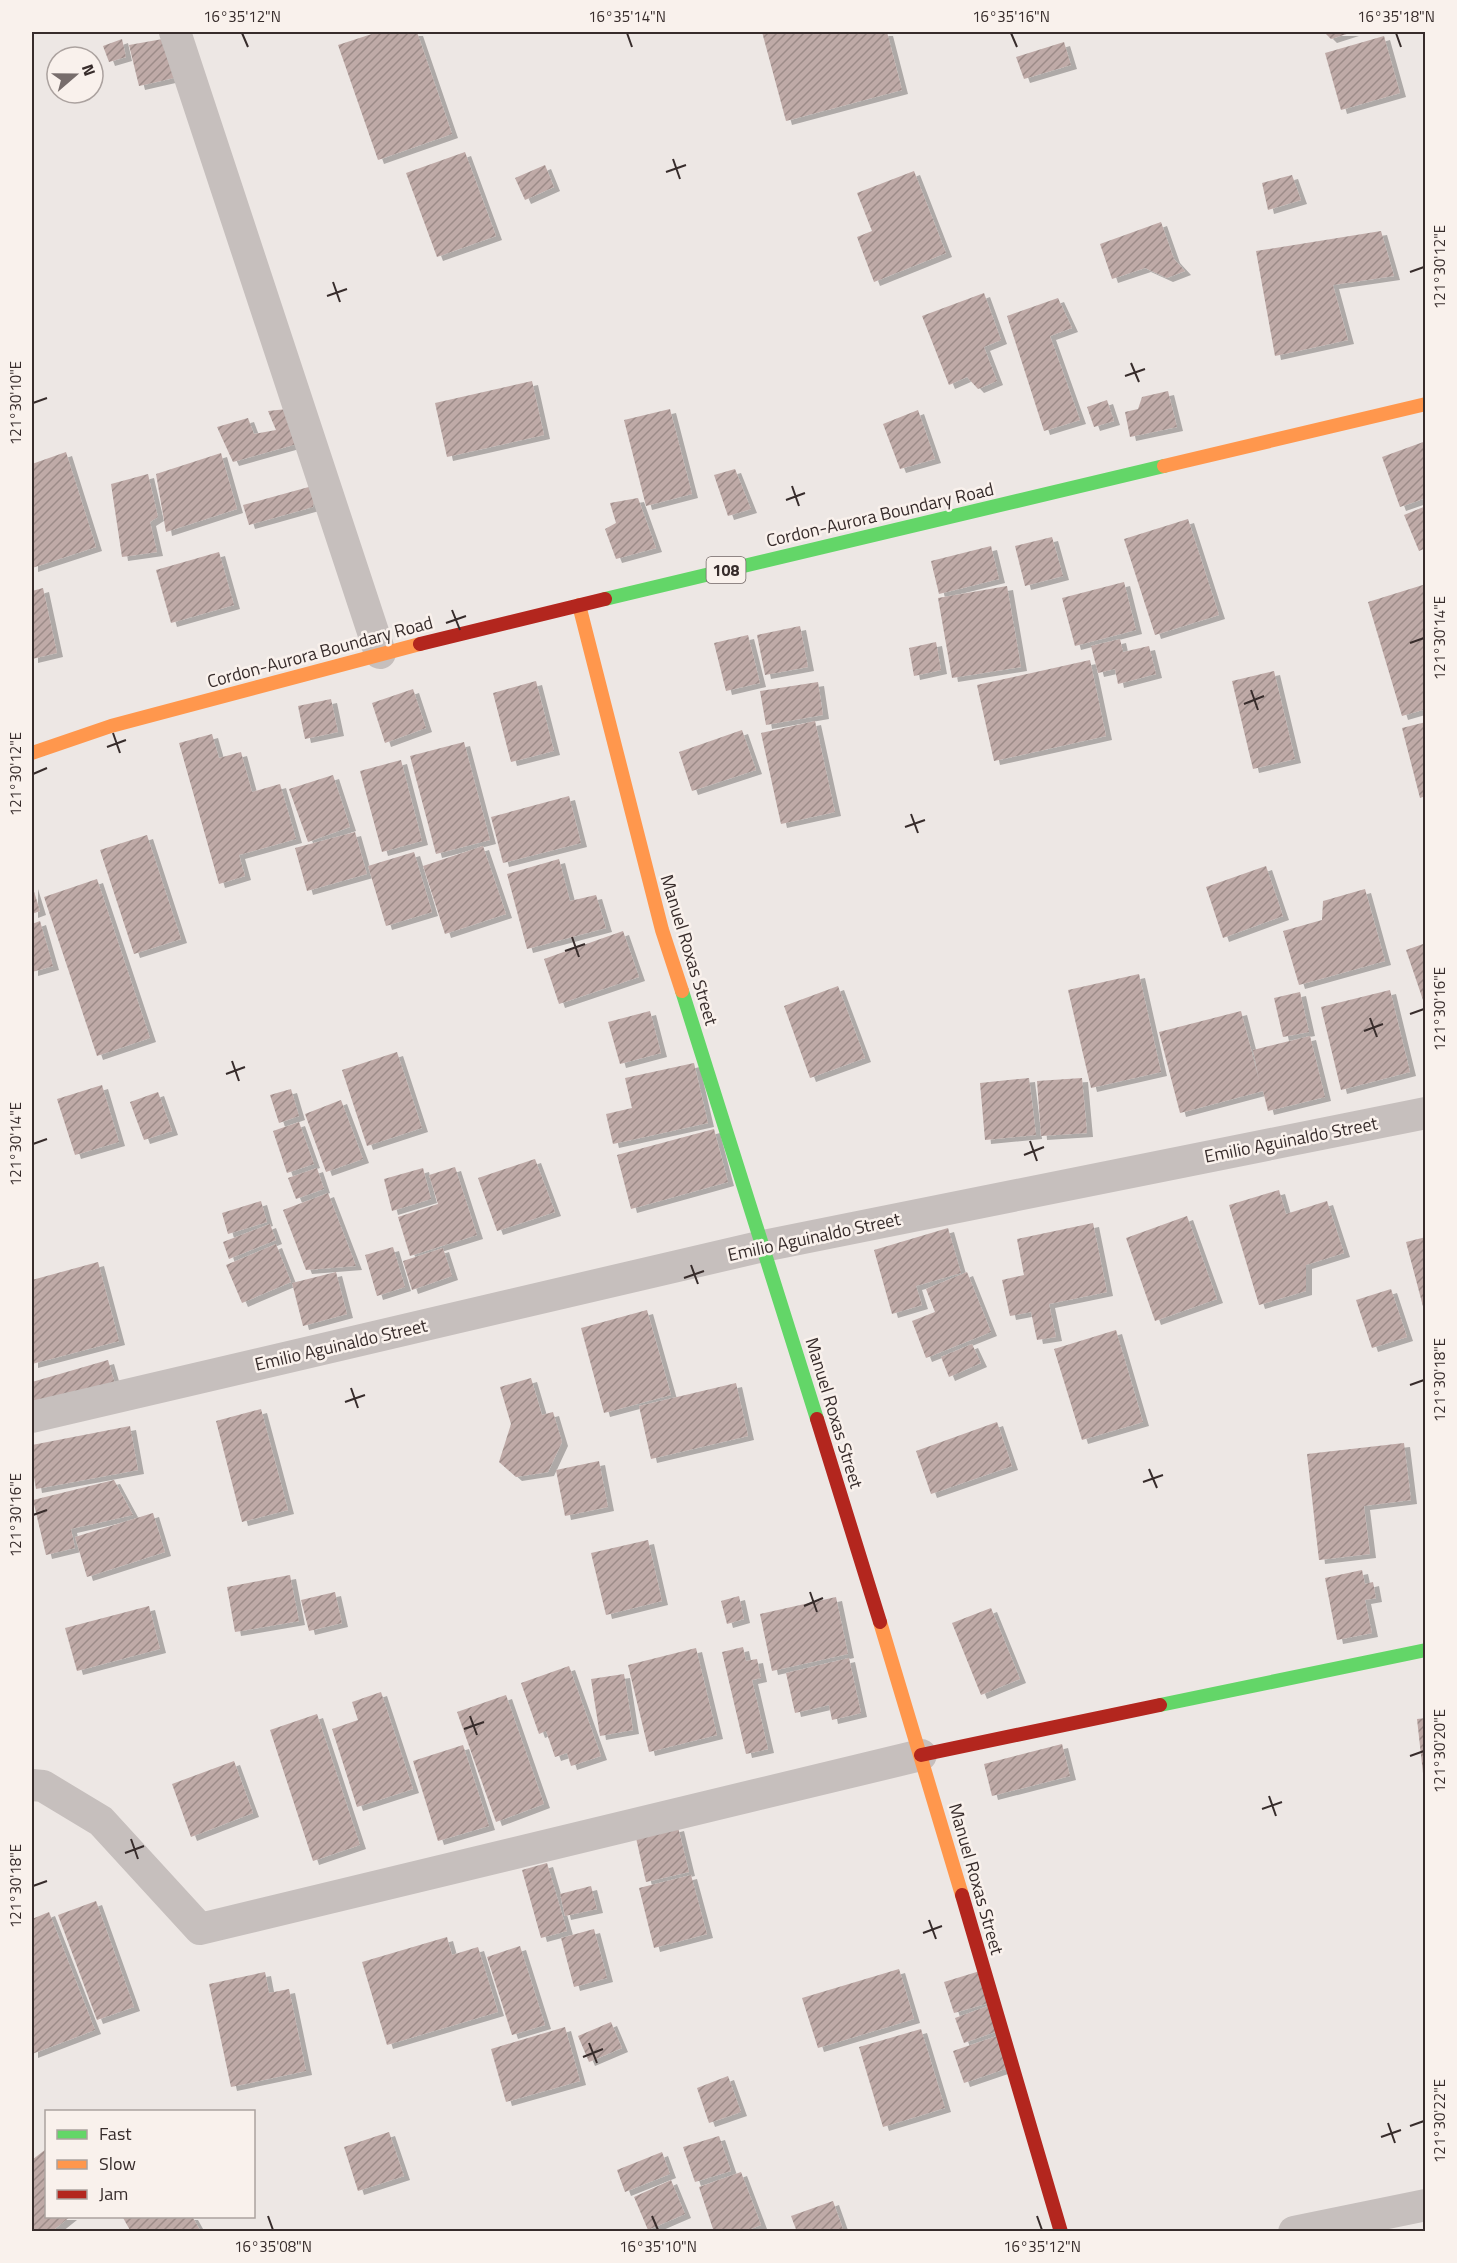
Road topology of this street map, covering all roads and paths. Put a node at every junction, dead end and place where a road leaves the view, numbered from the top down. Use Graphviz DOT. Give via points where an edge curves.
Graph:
graph roads {
  1 [pos="175,32"];
  2 [pos="1425,404"];
  3 [pos="579,604"];
  4 [pos="380,653"];
  5 [pos="32,753"];
  6 [pos="1425,1113"];
  7 [pos="763,1246"];
  8 [pos="32,1417"];
  9 [pos="1425,1650"];
  10 [pos="921,1755"];
  11 [pos="32,1785"];
  12 [pos="1425,2205"];
  13 [pos="1060,2232"];
  14 [pos="1293,2232"];
  1 -- 4 [label="street"];
  2 -- 3 [label="street, Cordon-Aurora Boundary Road / 108"];
  3 -- 4 [label="street, Cordon-Aurora Boundary Road / 108"];
  3 -- 7 [label="street, Manuel Roxas Street" via="662,930"];
  4 -- 5 [label="street, Cordon-Aurora Boundary Road / 108" via="111,726"];
  6 -- 7 [label="street, Emilio Aguinaldo Street"];
  7 -- 8 [label="street, Emilio Aguinaldo Street"];
  7 -- 10 [label="street, Manuel Roxas Street"];
  9 -- 10 [label="street"];
  10 -- 11 [label="street" via="200,1929 101,1821 43,1786"];
  10 -- 13 [label="street, Manuel Roxas Street"];
  12 -- 14 [label="street"];
}
